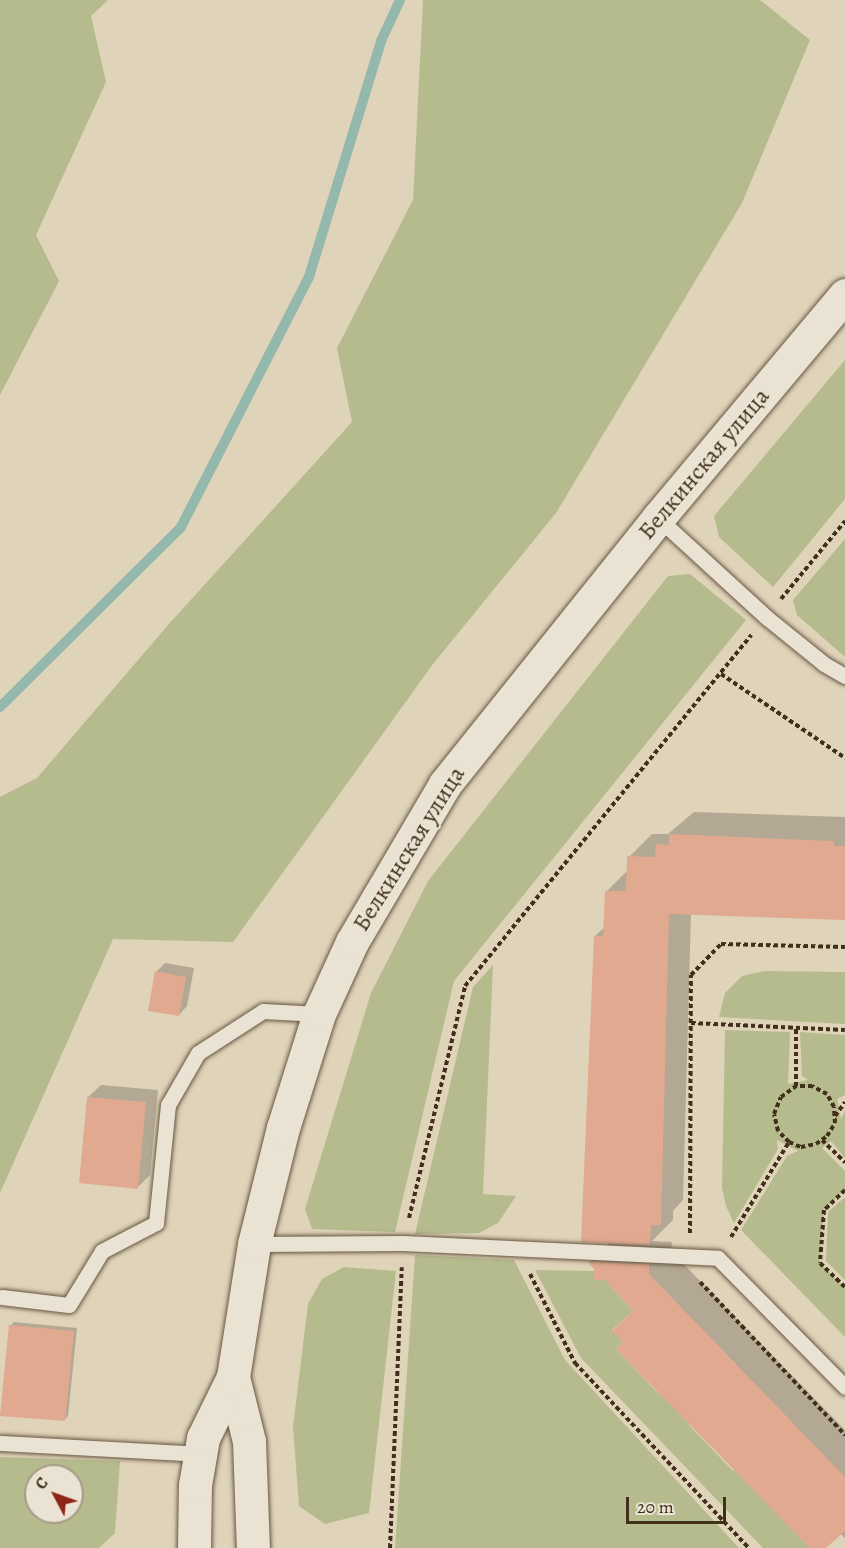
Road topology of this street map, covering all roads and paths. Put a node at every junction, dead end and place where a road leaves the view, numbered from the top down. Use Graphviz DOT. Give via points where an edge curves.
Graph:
graph roads {
  1 [pos="845,295"];
  2 [pos="658,518"];
  3 [pos="845,521"];
  4 [pos="766,616"];
  5 [pos="720,674"];
  6 [pos="845,676"];
  7 [pos="845,758"];
  8 [pos="845,947"];
  9 [pos="319,1014"];
  10 [pos="691,1023"];
  11 [pos="795,1028"];
  12 [pos="845,1030"];
  13 [pos="796,1086"];
  14 [pos="845,1102"];
  15 [pos="835,1117"];
  16 [pos="822,1140"];
  17 [pos="789,1142"];
  18 [pos="845,1162"];
  19 [pos="845,1190"];
  20 [pos="403,1243"];
  21 [pos="254,1245"];
  22 [pos="518,1251"];
  23 [pos="677,1256"];
  24 [pos="718,1258"];
  25 [pos="699,1282"];
  26 [pos="845,1287"];
  27 [pos="2,1297"];
  28 [pos="233,1377"];
  29 [pos="845,1387"];
  30 [pos="845,1435"];
  31 [pos="0,1443"];
  32 [pos="200,1454"];
  33 [pos="194,1548"];
  34 [pos="253,1548"];
  35 [pos="390,1548"];
  36 [pos="748,1548"];
  1 -- 2 [label="main road, Белкинская улица"];
  2 -- 4 [label="lane"];
  2 -- 9 [label="main road, Белкинская улица" via="445,784 352,942"];
  3 -- 4 [label="path"];
  4 -- 5 [label="path"];
  4 -- 6 [label="lane" via="824,664"];
  5 -- 7 [label="path"];
  5 -- 20 [label="path" via="465,986"];
  8 -- 10 [label="path" via="721,944 691,975"];
  9 -- 21 [label="main road, Белкинская улица" via="283,1128"];
  9 -- 27 [label="lane" via="262,1011 198,1053 168,1105 156,1223 102,1251 69,1305"];
  10 -- 11 [label="path"];
  10 -- 23 [label="path" via="692,1226 689,1238 678,1244"];
  11 -- 12 [label="path"];
  11 -- 13 [label="path"];
  13 -- 15 [label="path" via="812,1086 827,1094"];
  13 -- 17 [label="path" via="781,1097 774,1114 778,1131"];
  14 -- 15 [label="path"];
  15 -- 16 [label="path"];
  16 -- 17 [label="path" via="801,1147"];
  16 -- 18 [label="path"];
  17 -- 24 [label="path"];
  19 -- 26 [label="path" via="824,1210 820,1263"];
  20 -- 21 [label="lane"];
  20 -- 22 [label="lane"];
  20 -- 35 [label="path"];
  21 -- 28 [label="main road, Белкинская улица"];
  22 -- 23 [label="lane"];
  22 -- 36 [label="path" via="575,1363"];
  23 -- 24 [label="lane"];
  23 -- 25 [label="path"];
  24 -- 25 [label="path"];
  24 -- 29 [label="lane"];
  25 -- 30 [label="path"];
  28 -- 32 [label="main road, Белкинская улица" via="203,1438"];
  28 -- 34 [label="main road, Белкинская улица" via="249,1441"];
  31 -- 32 [label="lane"];
  32 -- 33 [label="main road, Белкинская улица" via="195,1485"];
}
